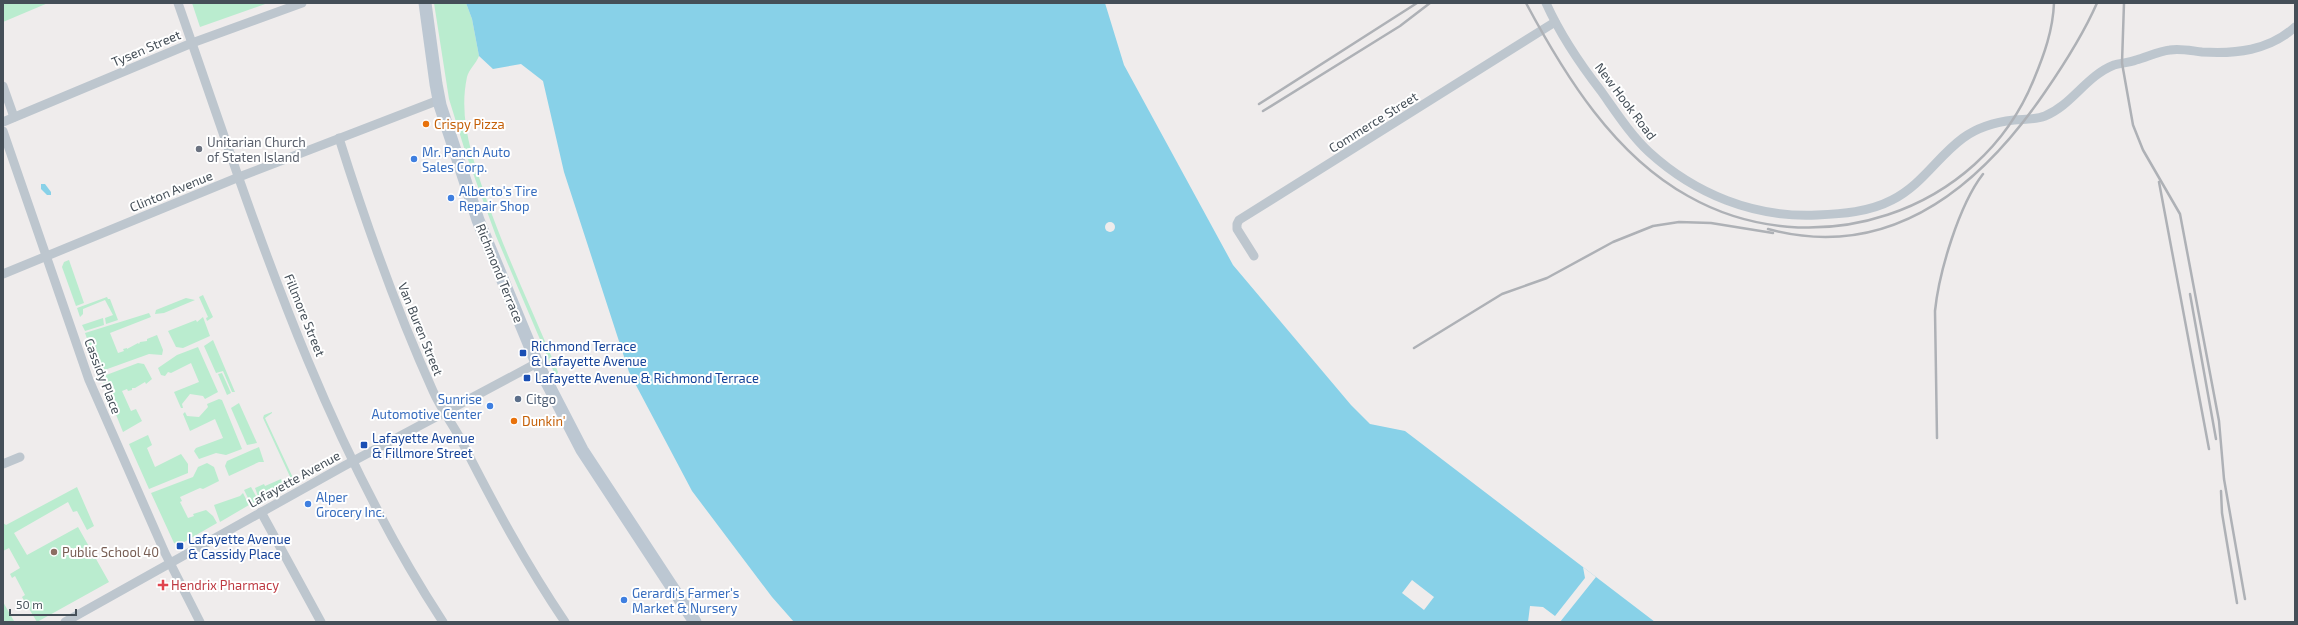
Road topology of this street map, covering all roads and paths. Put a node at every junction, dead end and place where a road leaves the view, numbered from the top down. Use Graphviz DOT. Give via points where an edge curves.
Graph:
graph roads {
  1 [pos="178,3"];
  2 [pos="302,3"];
  3 [pos="425,3"];
  4 [pos="1546,3"];
  5 [pos="1555,22"];
  6 [pos="2295,27"];
  7 [pos="192,43"];
  8 [pos="3,86"];
  9 [pos="439,100"];
  10 [pos="14,117"];
  11 [pos="3,122"];
  12 [pos="3,131"];
  13 [pos="339,138"];
  14 [pos="239,177"];
  15 [pos="1254,256"];
  16 [pos="45,257"];
  17 [pos="3,274"];
  18 [pos="537,363"];
  19 [pos="445,412"];
  20 [pos="20,457"];
  21 [pos="353,462"];
  22 [pos="3,464"];
  23 [pos="261,512"];
  24 [pos="170,563"];
  25 [pos="65,622"];
  26 [pos="200,622"];
  27 [pos="321,622"];
  28 [pos="443,622"];
  29 [pos="565,622"];
  30 [pos="694,622"];
  1 -- 7 [label="street, Fillmore Street"];
  2 -- 7 [label="street, Tysen Street"];
  3 -- 9 [label="main road, Richmond Terrace"];
  4 -- 5 [label="street, New Hook Road"];
  5 -- 6 [label="street, New Hook Road" via="1627,127 1647,150 1671,171 1692,185 1741,206 1803,216 1846,214 1891,201 1923,179 1964,136 1998,122 2036,119 2051,113 2099,73 2114,65 2170,49 2227,54 2245,51 2276,40"];
  5 -- 15 [label="street, Commerce Street" via="1239,220 1238,229"];
  7 -- 10 [label="street, Tysen Street"];
  7 -- 14 [label="street, Fillmore Street"];
  8 -- 10 [label="street"];
  9 -- 13 [label="street, Clinton Avenue"];
  9 -- 18 [label="main road, Richmond Terrace" via="478,220"];
  10 -- 11 [label="street, Tysen Street"];
  12 -- 16 [label="street, Cassidy Place"];
  13 -- 14 [label="street, Clinton Avenue"];
  13 -- 19 [label="street, Van Buren Street" via="368,230 391,291"];
  14 -- 16 [label="street, Clinton Avenue"];
  14 -- 21 [label="street, Fillmore Street" via="285,305"];
  16 -- 17 [label="street, Clinton Avenue"];
  16 -- 24 [label="street, Cassidy Place" via="101,409"];
  18 -- 19 [label="street, Lafayette Avenue"];
  18 -- 30 [label="main road, Richmond Terrace" via="582,450"];
  19 -- 21 [label="street, Lafayette Avenue"];
  19 -- 29 [label="street, Van Buren Street" via="503,524"];
  20 -- 22 [label="street"];
  21 -- 23 [label="street, Lafayette Avenue"];
  21 -- 28 [label="street, Fillmore Street" via="384,526"];
  23 -- 24 [label="street, Lafayette Avenue"];
  23 -- 27 [label="street"];
  24 -- 25 [label="street, Lafayette Avenue"];
  24 -- 26 [label="street, Cassidy Place"];
}
